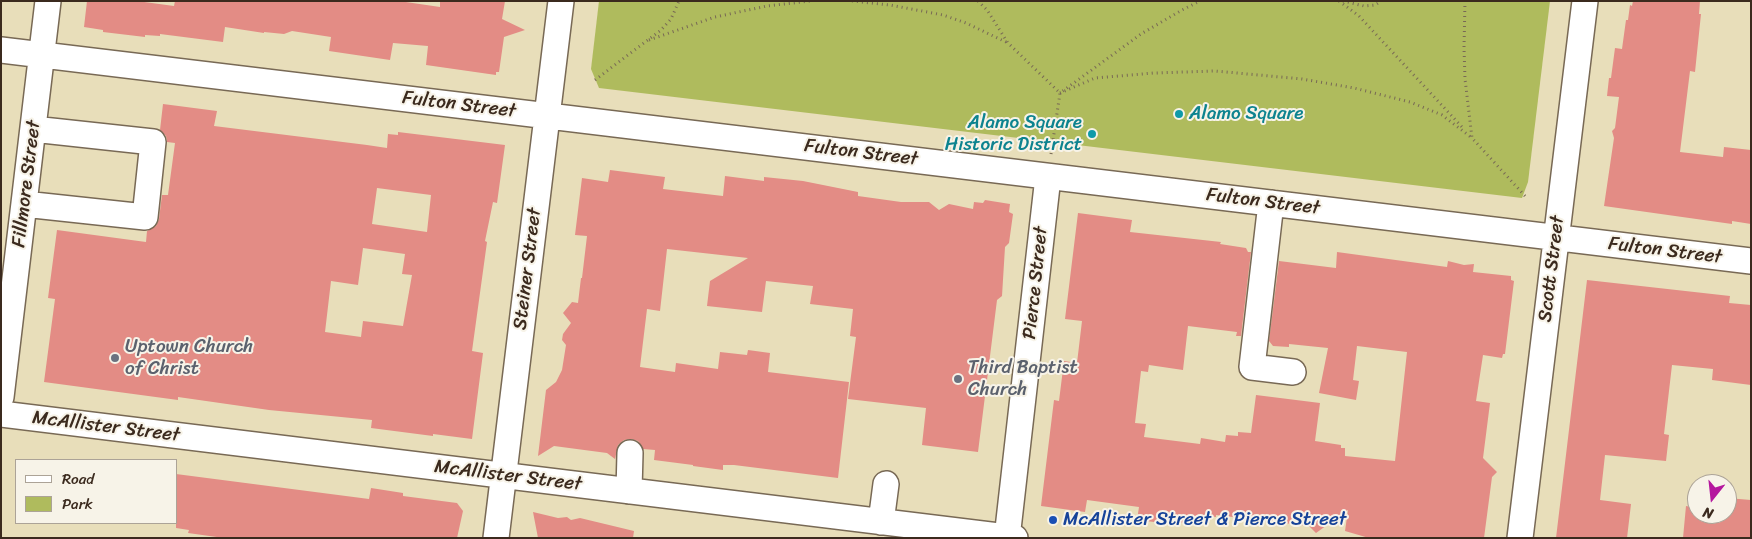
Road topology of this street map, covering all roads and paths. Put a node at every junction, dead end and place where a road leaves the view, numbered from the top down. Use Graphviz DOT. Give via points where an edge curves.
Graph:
graph roads {
  1 [pos="48,1"];
  2 [pos="561,1"];
  3 [pos="679,1"];
  4 [pos="810,1"];
  5 [pos="852,1"];
  6 [pos="978,1"];
  7 [pos="1200,1"];
  8 [pos="1339,1"];
  9 [pos="1343,1"];
  10 [pos="1381,1"];
  11 [pos="1466,1"];
  12 [pos="1585,1"];
  13 [pos="649,40"];
  14 [pos="1008,43"];
  15 [pos="1,50"];
  16 [pos="42,55"];
  17 [pos="594,80"];
  18 [pos="1060,93"];
  19 [pos="548,116"];
  20 [pos="33,129"];
  21 [pos="1472,138"];
  22 [pos="1053,142"];
  23 [pos="1048,177"];
  24 [pos="1526,197"];
  25 [pos="1271,203"];
  26 [pos="24,204"];
  27 [pos="1556,238"];
  28 [pos="1751,261"];
  29 [pos="9,264"];
  30 [pos="1293,372"];
  31 [pos="1,397"];
  32 [pos="1,414"];
  33 [pos="630,454"];
  34 [pos="504,476"];
  35 [pos="886,484"];
  36 [pos="629,491"];
  37 [pos="881,522"];
  38 [pos="1010,537"];
  39 [pos="496,538"];
  40 [pos="1520,538"];
  1 -- 16 [label="street, Fillmore Street"];
  2 -- 19 [label="street, Steiner Street"];
  3 -- 13 [label="path" via="671,19"];
  4 -- 13 [label="path" via="724,15"];
  5 -- 14 [label="path" via="943,15"];
  6 -- 14 [label="path"];
  7 -- 18 [label="path" via="1141,34"];
  8 -- 21 [label="path" via="1359,16"];
  9 -- 10 [label="path" via="1364,6"];
  11 -- 21 [label="path" via="1465,78"];
  12 -- 27 [label="street, Scott Street"];
  13 -- 17 [label="path"];
  14 -- 18 [label="path"];
  15 -- 16 [label="street, Fulton Street"];
  16 -- 19 [label="street, Fulton Street"];
  16 -- 20 [label="street, Fillmore Street"];
  18 -- 21 [label="path" via="1095,78 1154,73 1215,72 1302,79 1410,102 1442,115"];
  18 -- 22 [label="path"];
  19 -- 23 [label="street, Fulton Street"];
  19 -- 34 [label="street, Steiner Street"];
  20 -- 26 [label="street, Fillmore Street"];
  20 -- 26 [label="street" via="153,142 145,217"];
  21 -- 24 [label="path"];
  23 -- 25 [label="street, Fulton Street"];
  23 -- 38 [label="street, Pierce Street"];
  25 -- 27 [label="street, Fulton Street"];
  25 -- 30 [label="street" via="1252,367"];
  26 -- 29 [label="street, Fillmore Street"];
  27 -- 28 [label="street, Fulton Street"];
  27 -- 40 [label="street, Scott Street"];
  29 -- 31 [label="street, Fillmore Street"];
  32 -- 34 [label="street, McAllister Street"];
  33 -- 36 [label="street"];
  34 -- 36 [label="street, McAllister Street"];
  34 -- 39 [label="street, Steiner Street"];
  35 -- 37 [label="street"];
  36 -- 37 [label="street, McAllister Street"];
  37 -- 38 [label="street, McAllister Street"];
}
